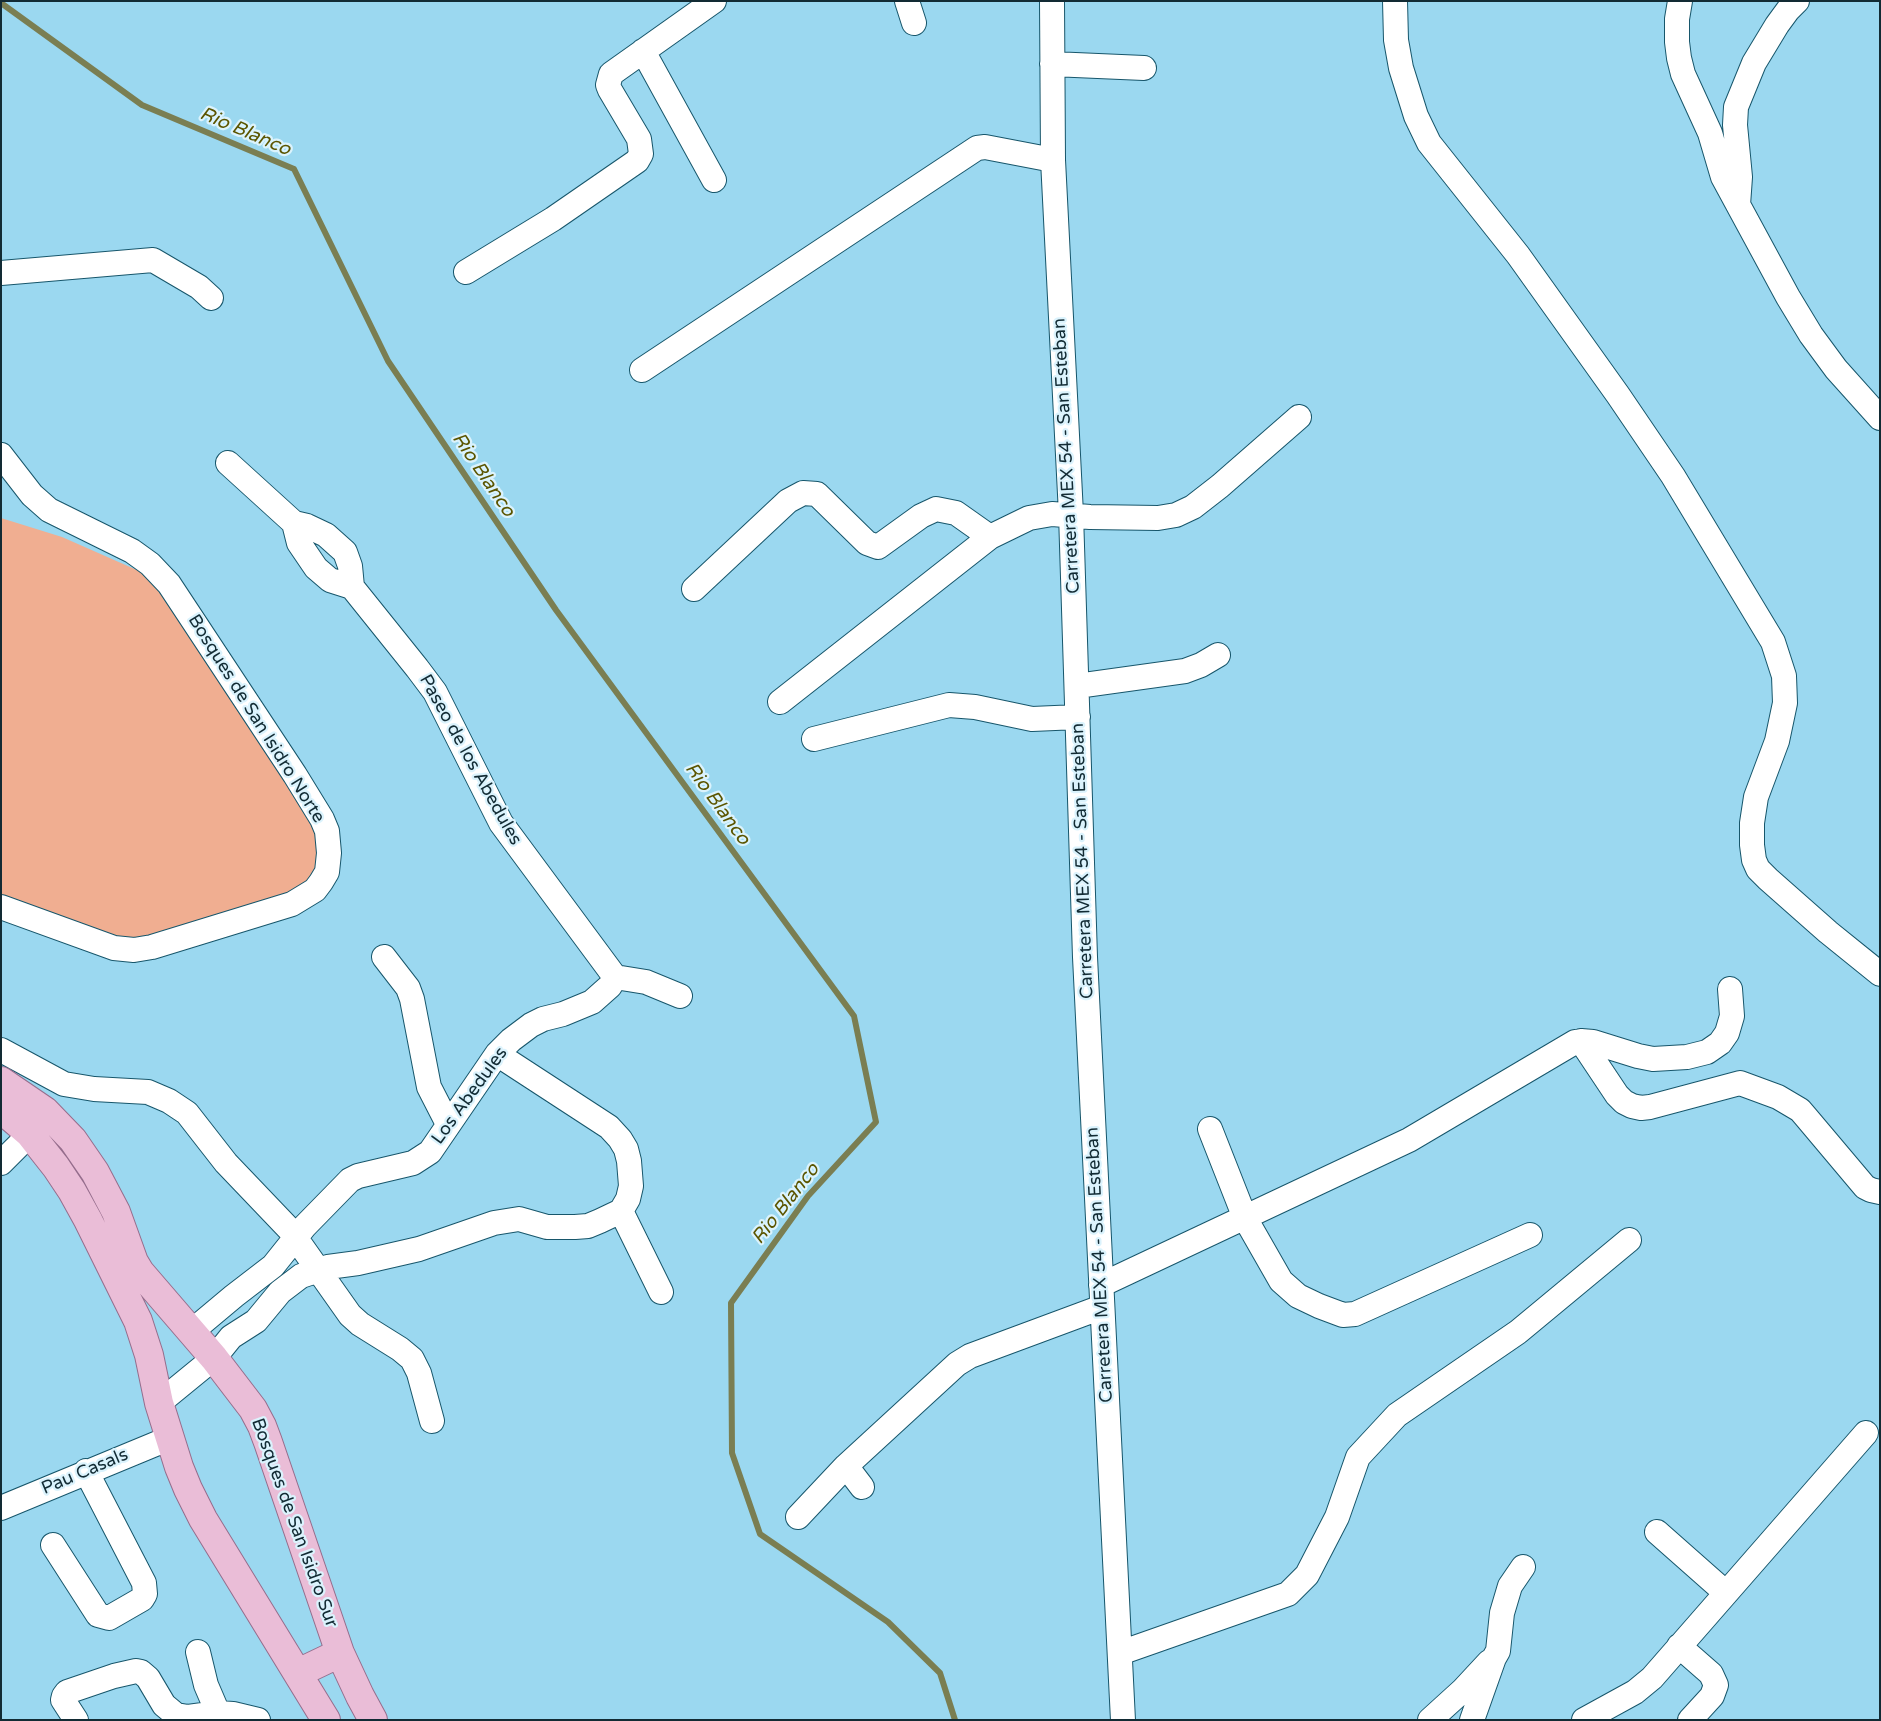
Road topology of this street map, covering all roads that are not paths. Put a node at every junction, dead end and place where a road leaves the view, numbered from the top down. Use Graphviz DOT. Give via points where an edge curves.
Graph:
graph roads {
  1 [pos="714,1"];
  2 [pos="1052,1"];
  3 [pos="1395,1"];
  4 [pos="1680,1"];
  5 [pos="1797,1"];
  6 [pos="643,51"];
  7 [pos="1052,64"];
  8 [pos="1144,68"];
  9 [pos="1053,160"];
  10 [pos="714,180"];
  11 [pos="1738,206"];
  12 [pos="466,272"];
  13 [pos="1,273"];
  14 [pos="211,298"];
  15 [pos="642,370"];
  16 [pos="1299,417"];
  17 [pos="1880,418"];
  18 [pos="1,455"];
  19 [pos="228,463"];
  20 [pos="1071,514"];
  21 [pos="294,523"];
  22 [pos="990,537"];
  23 [pos="352,588"];
  24 [pos="694,589"];
  25 [pos="1218,655"];
  26 [pos="1078,686"];
  27 [pos="780,702"];
  28 [pos="1078,717"];
  29 [pos="814,739"];
  30 [pos="1,907"];
  31 [pos="384,957"];
  32 [pos="1880,974"];
  33 [pos="615,976"];
  34 [pos="1730,989"];
  35 [pos="680,996"];
  36 [pos="1581,1041"];
  37 [pos="1,1050"];
  38 [pos="497,1054"];
  39 [pos="1,1081"];
  40 [pos="1,1109"];
  41 [pos="45,1112"];
  42 [pos="448,1124"];
  43 [pos="1210,1129"];
  44 [pos="30,1134"];
  45 [pos="1,1163"];
  46 [pos="1880,1192"];
  47 [pos="621,1211"];
  48 [pos="1245,1218"];
  49 [pos="1530,1235"];
  50 [pos="296,1238"];
  51 [pos="1629,1240"];
  52 [pos="318,1270"];
  53 [pos="661,1292"];
  54 [pos="139,1293"];
  55 [pos="1101,1296"];
  56 [pos="191,1332"];
  57 [pos="214,1358"];
  58 [pos="159,1403"];
  59 [pos="432,1421"];
  60 [pos="1866,1433"];
  61 [pos="170,1438"];
  62 [pos="846,1466"];
  63 [pos="86,1471"];
  64 [pos="862,1487"];
  65 [pos="1,1508"];
  66 [pos="798,1517"];
  67 [pos="1657,1532"];
  68 [pos="53,1545"];
  69 [pos="1524,1568"];
  70 [pos="1726,1593"];
  71 [pos="1679,1646"];
  72 [pos="198,1652"];
  73 [pos="340,1653"];
  74 [pos="1120,1653"];
  75 [pos="1494,1658"];
  76 [pos="298,1673"];
  77 [pos="218,1713"];
  78 [pos="76,1720"];
  79 [pos="258,1720"];
  80 [pos="326,1720"];
  81 [pos="373,1720"];
  82 [pos="1123,1720"];
  83 [pos="1430,1720"];
  84 [pos="1472,1720"];
  85 [pos="1584,1720"];
  86 [pos="1690,1720"];
  1 -- 6 [label="street"];
  2 -- 7 [label="street, Carretera MEX 54 - San Esteban"];
  3 -- 32 [label="street" via="1401,68 1416,116 1429,143 1518,255 1618,395 1673,476 1773,642 1784,676 1785,703 1777,741 1756,798 1752,822 1752,846 1758,869"];
  4 -- 11 [label="street" via="1677,42 1684,74 1710,133 1723,177"];
  5 -- 11 [label="street" via="1777,25 1754,63 1738,101 1735,114 1740,177"];
  6 -- 10 [label="street"];
  6 -- 12 [label="street" via="614,70 608,79 610,90 639,138 641,154 637,161 553,219"];
  7 -- 8 [label="street"];
  7 -- 9 [label="street, Carretera MEX 54 - San Esteban"];
  9 -- 15 [label="street" via="985,148 974,150"];
  9 -- 20 [label="street, Carretera MEX 54 - San Esteban"];
  11 -- 17 [label="street" via="1811,335 1836,369"];
  13 -- 14 [label="street" via="153,260 199,287"];
  16 -- 20 [label="street" via="1220,486 1176,515 1148,518"];
  18 -- 30 [label="street, Bosques de San Isidro Norte" via="40,503 132,551 169,584 322,820 329,852 327,872 321,882 315,890 292,904 152,947 134,950 114,948"];
  19 -- 21 [label="street"];
  20 -- 22 [label="street" via="1041,515"];
  20 -- 26 [label="street, Carretera MEX 54 - San Esteban"];
  21 -- 23 [label="street, Paseo de los Abedules" via="299,543 316,568 330,580"];
  21 -- 23 [label="street" via="326,535 342,548 348,558"];
  22 -- 24 [label="street" via="956,513 936,510 921,516 878,547 868,543 817,494 803,492 788,501"];
  22 -- 27 [label="street"];
  23 -- 33 [label="street, Paseo de los Abedules" via="435,692 501,823"];
  25 -- 26 [label="street" via="1185,671"];
  26 -- 28 [label="street, Carretera MEX 54 - San Esteban"];
  28 -- 29 [label="street" via="1032,719 949,705"];
  28 -- 55 [label="street, Carretera MEX 54 - San Esteban" via="1081,856"];
  31 -- 42 [label="street" via="408,988 428,1086"];
  33 -- 35 [label="street" via="646,982"];
  33 -- 38 [label="street, Los Abedules" via="610,986 592,1002 531,1025"];
  34 -- 36 [label="street" via="1732,1016 1727,1033 1707,1052 1687,1057 1653,1058"];
  36 -- 46 [label="street" via="1617,1095 1632,1106 1650,1107 1740,1083 1778,1097 1800,1110 1865,1187"];
  36 -- 48 [label="street" via="1569,1045 1409,1140"];
  37 -- 50 [label="street" via="64,1084 148,1092 178,1106"];
  38 -- 42 [label="street, Los Abedules"];
  38 -- 47 [label="street" via="609,1127 620,1139 629,1161 631,1186"];
  39 -- 41 [label="main road, Bosques de San Isidro Sur"];
  40 -- 44 [label="main road, Bosques de San Isidro Sur"];
  41 -- 44 [label="street"];
  41 -- 54 [label="main road, Bosques de San Isidro Sur" via="73,1140 116,1212 134,1262"];
  42 -- 50 [label="street, Los Abedules" via="430,1152 413,1163 350,1180"];
  43 -- 48 [label="street"];
  44 -- 45 [label="street"];
  44 -- 54 [label="main road, Bosques de San Isidro Sur" via="56,1167"];
  47 -- 52 [label="street" via="600,1222 575,1227 547,1227 519,1218 494,1223 419,1249"];
  47 -- 53 [label="street"];
  48 -- 49 [label="street" via="1281,1281 1289,1289 1318,1306 1349,1316"];
  48 -- 55 [label="street"];
  50 -- 52 [label="street"];
  50 -- 56 [label="street, Los Abedules" via="273,1266"];
  51 -- 74 [label="street" via="1518,1332 1397,1415 1358,1457 1337,1517 1307,1575 1288,1594"];
  52 -- 57 [label="street" via="287,1285 256,1321 231,1337"];
  52 -- 59 [label="street" via="350,1316 412,1359"];
  54 -- 56 [label="main road, Bosques de San Isidro Sur"];
  54 -- 58 [label="main road, Bosques de San Isidro Sur" via="143,1334"];
  55 -- 62 [label="street" via="957,1364"];
  55 -- 74 [label="street, Carretera MEX 54 - San Esteban"];
  56 -- 57 [label="main road, Bosques de San Isidro Sur"];
  57 -- 58 [label="street"];
  57 -- 73 [label="main road, Bosques de San Isidro Sur" via="262,1426"];
  58 -- 61 [label="main road, Bosques de San Isidro Sur"];
  60 -- 70 [label="street"];
  61 -- 63 [label="street, Pau Casals"];
  61 -- 76 [label="main road, Bosques de San Isidro Sur" via="179,1467 203,1519"];
  62 -- 64 [label="street"];
  62 -- 66 [label="street"];
  63 -- 65 [label="street, Pau Casals"];
  63 -- 68 [label="street" via="144,1583 145,1594 109,1618 98,1615"];
  67 -- 70 [label="street"];
  69 -- 75 [label="street" via="1510,1586"];
  70 -- 71 [label="street"];
  71 -- 85 [label="street" via="1645,1684"];
  71 -- 86 [label="street" via="1711,1674 1716,1685 1712,1696"];
  72 -- 77 [label="street" via="206,1685"];
  73 -- 76 [label="main road"];
  73 -- 81 [label="main road, Bosques de San Isidro Sur"];
  74 -- 82 [label="street, Carretera MEX 54 - San Esteban"];
  75 -- 83 [label="street"];
  75 -- 84 [label="street"];
  76 -- 80 [label="main road, Bosques de San Isidro Sur"];
  77 -- 78 [label="street" via="188,1717 176,1715 164,1705 148,1678 136,1672 67,1692 63,1700"];
  77 -- 79 [label="street"];
}
